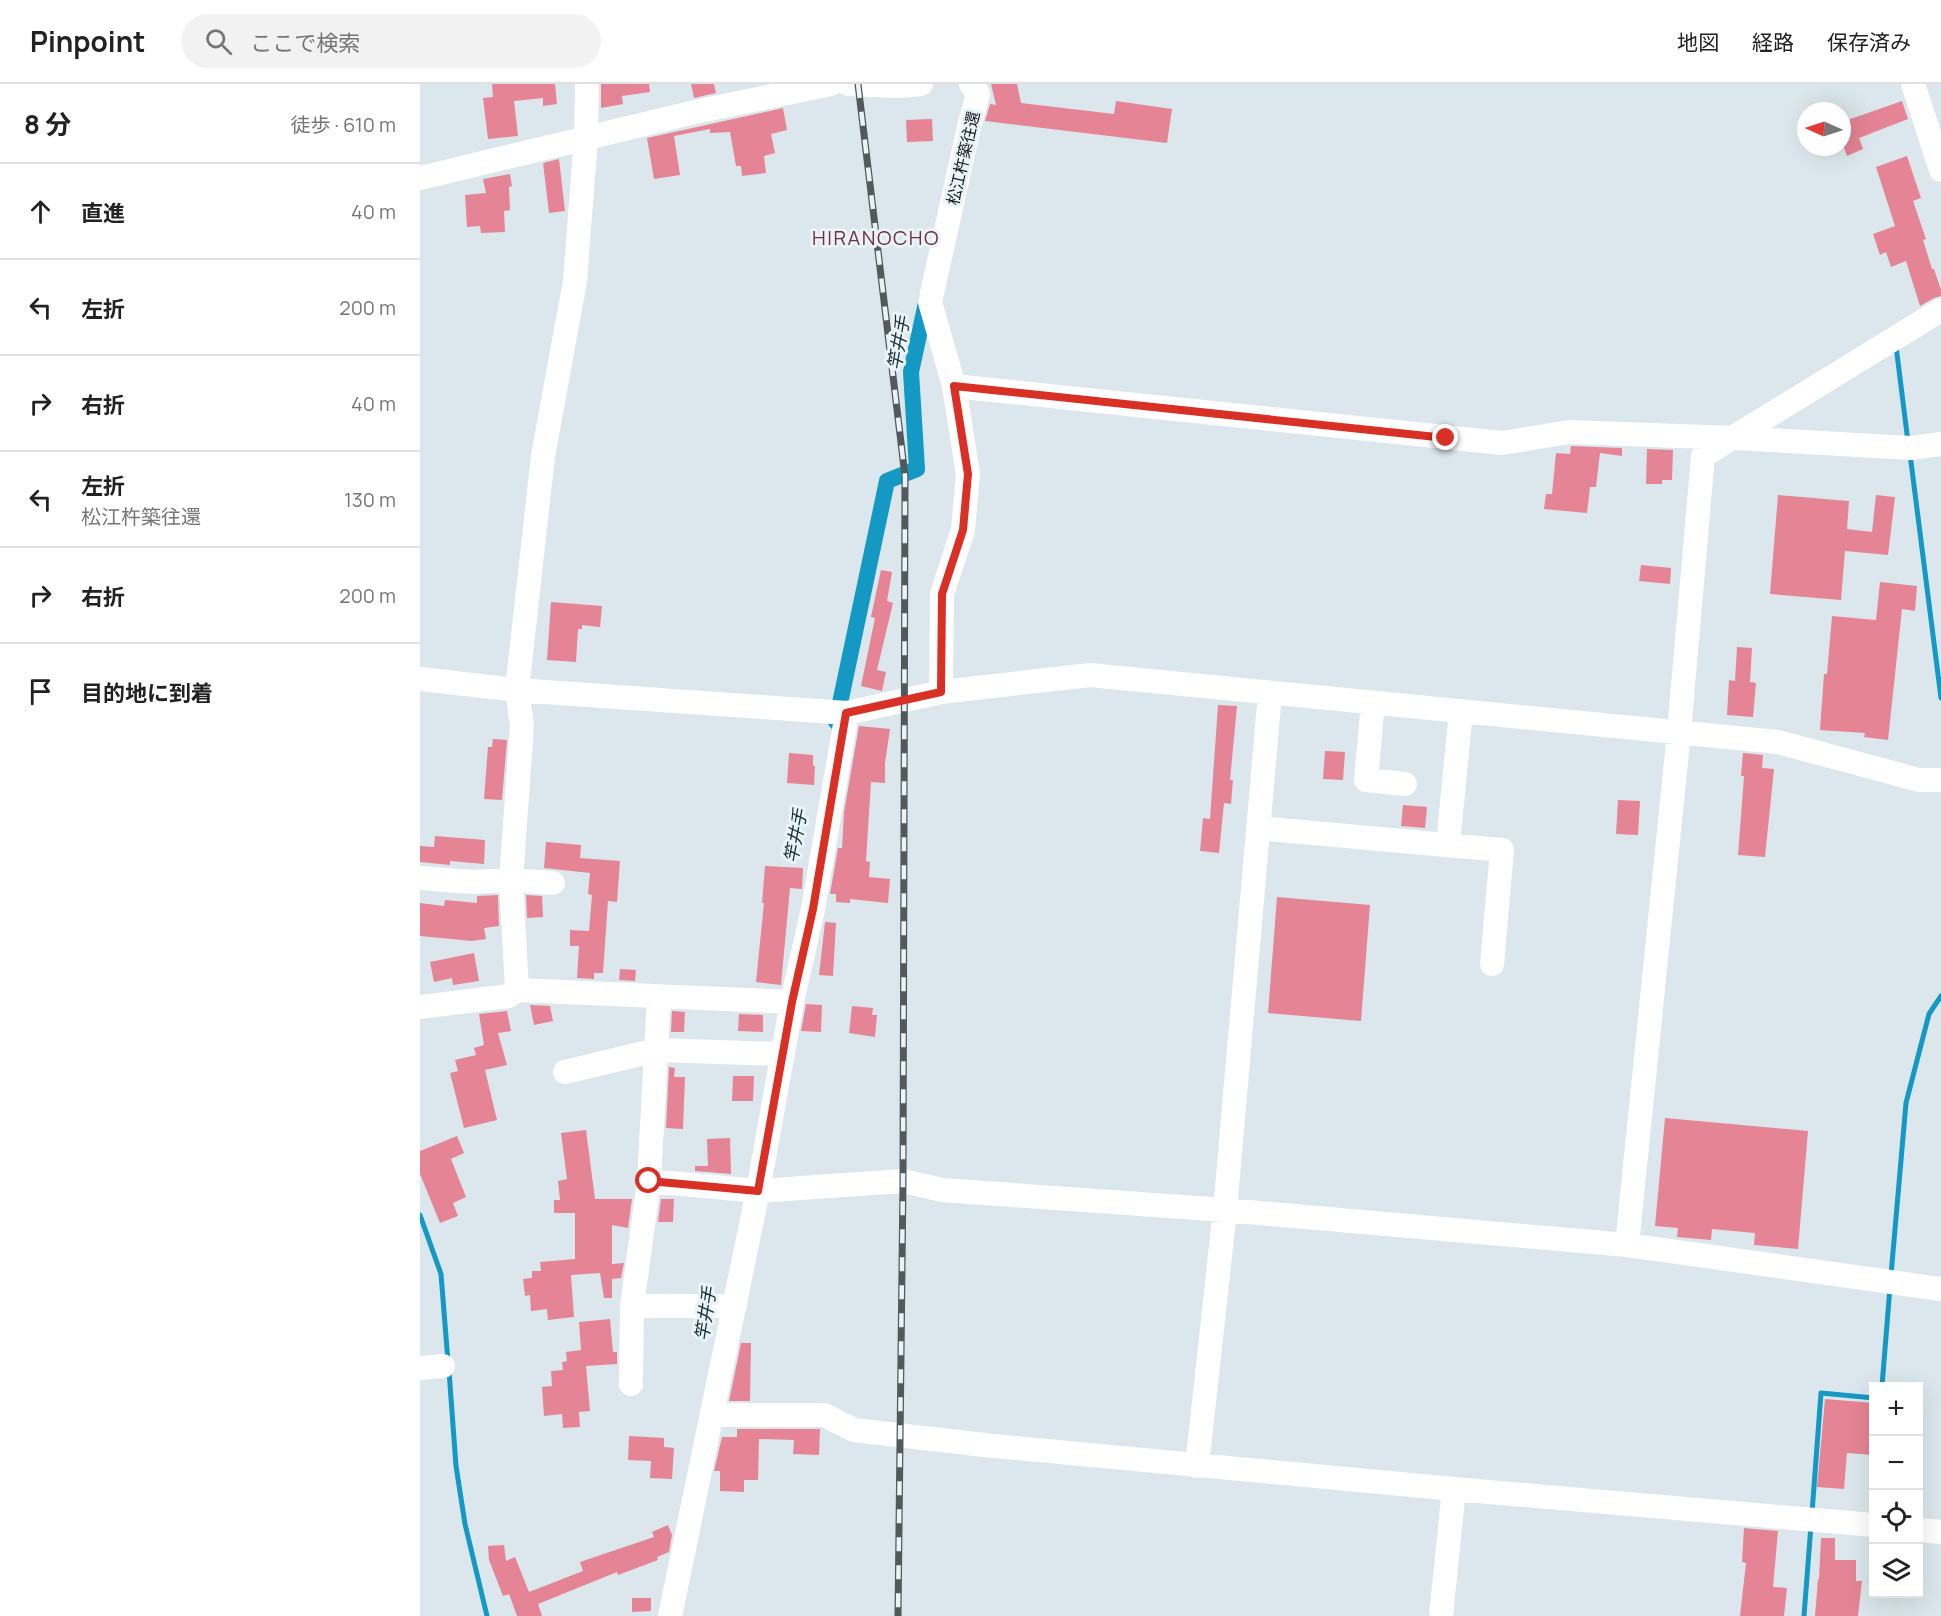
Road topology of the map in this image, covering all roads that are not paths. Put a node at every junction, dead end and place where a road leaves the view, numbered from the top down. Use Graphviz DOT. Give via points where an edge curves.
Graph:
graph roads {
  1 [pos="587,84"];
  2 [pos="831,84"];
  3 [pos="848,84"];
  4 [pos="921,84"];
  5 [pos="971,84"];
  6 [pos="1913,84"];
  7 [pos="586,138"];
  8 [pos="1941,170"];
  9 [pos="420,178"];
  10 [pos="1941,310"];
  11 [pos="954,386"];
  12 [pos="1735,438"];
  13 [pos="1941,444"];
  14 [pos="420,679"];
  15 [pos="517,690"];
  16 [pos="941,692"];
  17 [pos="1270,693"];
  18 [pos="1372,703"];
  19 [pos="1461,711"];
  20 [pos="846,713"];
  21 [pos="1679,732"];
  22 [pos="1941,780"];
  23 [pos="1406,784"];
  24 [pos="1258,828"];
  25 [pos="1448,844"];
  26 [pos="420,878"];
  27 [pos="511,880"];
  28 [pos="553,883"];
  29 [pos="1492,964"];
  30 [pos="517,990"];
  31 [pos="660,996"];
  32 [pos="792,1002"];
  33 [pos="420,1007"];
  34 [pos="657,1050"];
  35 [pos="783,1054"];
  36 [pos="565,1072"];
  37 [pos="649,1181"];
  38 [pos="758,1191"];
  39 [pos="1225,1210"];
  40 [pos="1627,1245"];
  41 [pos="1941,1289"];
  42 [pos="632,1306"];
  43 [pos="735,1306"];
  44 [pos="631,1384"];
  45 [pos="712,1415"];
  46 [pos="1197,1466"];
  47 [pos="1454,1489"];
  48 [pos="1869,1525"];
  49 [pos="1923,1530"];
  50 [pos="1941,1532"];
  51 [pos="670,1616"];
  52 [pos="1441,1616"];
  1 -- 7 [label="street"];
  2 -- 7 [label="street"];
  3 -- 4 [label="street"];
  5 -- 11 [label="street, 松江杵築往還" via="978,94 930,302"];
  6 -- 8 [label="street"];
  7 -- 9 [label="street"];
  7 -- 15 [label="street" via="575,281 543,456"];
  10 -- 12 [label="street"];
  11 -- 12 [label="street" via="1502,443 1569,432"];
  11 -- 16 [label="street, 松江杵築往還" via="968,474 963,530 942,594"];
  12 -- 13 [label="street" via="1911,448"];
  12 -- 21 [label="street" via="1703,456"];
  14 -- 15 [label="street"];
  15 -- 20 [label="street"];
  15 -- 27 [label="street" via="522,726"];
  16 -- 17 [label="street" via="1090,675"];
  16 -- 20 [label="street"];
  17 -- 18 [label="street"];
  17 -- 24 [label="street"];
  18 -- 19 [label="street"];
  18 -- 23 [label="street" via="1366,780"];
  19 -- 21 [label="street"];
  19 -- 25 [label="street"];
  20 -- 32 [label="street" via="813,909"];
  21 -- 22 [label="street" via="1778,742 1919,780"];
  21 -- 40 [label="street"];
  24 -- 25 [label="street"];
  24 -- 39 [label="street"];
  25 -- 29 [label="street" via="1502,850"];
  26 -- 27 [label="street"];
  27 -- 28 [label="street"];
  27 -- 30 [label="street"];
  30 -- 31 [label="street"];
  30 -- 33 [label="street" via="509,996"];
  31 -- 32 [label="street"];
  31 -- 34 [label="street"];
  32 -- 35 [label="street"];
  34 -- 35 [label="street"];
  34 -- 36 [label="street"];
  34 -- 37 [label="street"];
  35 -- 38 [label="street"];
  37 -- 38 [label="street"];
  37 -- 42 [label="street"];
  38 -- 39 [label="street" via="903,1181 942,1190"];
  38 -- 43 [label="street"];
  39 -- 40 [label="street"];
  39 -- 46 [label="street"];
  40 -- 41 [label="street"];
  42 -- 43 [label="street"];
  42 -- 44 [label="street"];
  43 -- 45 [label="street"];
  45 -- 46 [label="street" via="824,1415 854,1430 893,1436"];
  45 -- 51 [label="street"];
  46 -- 47 [label="street"];
  47 -- 48 [label="street"];
  47 -- 52 [label="street"];
  49 -- 50 [label="street"];
}
